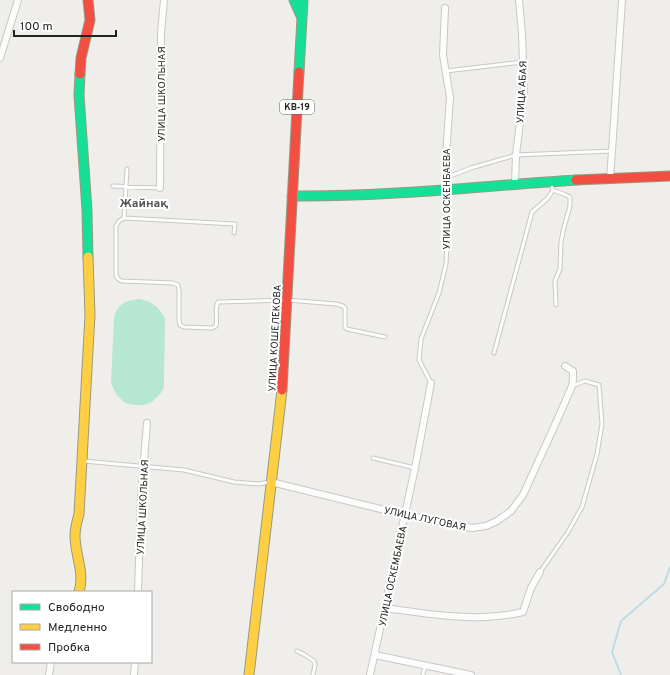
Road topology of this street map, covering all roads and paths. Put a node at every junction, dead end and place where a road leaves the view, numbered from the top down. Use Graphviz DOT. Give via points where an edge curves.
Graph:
graph roads {
  1 [pos="18,0"];
  2 [pos="88,0"];
  3 [pos="164,0"];
  4 [pos="294,0"];
  5 [pos="303,0"];
  6 [pos="519,0"];
  7 [pos="622,0"];
  8 [pos="445,8"];
  9 [pos="302,18"];
  10 [pos="0,58"];
  11 [pos="523,62"];
  12 [pos="446,72"];
  13 [pos="612,151"];
  14 [pos="516,155"];
  15 [pos="127,169"];
  16 [pos="670,176"];
  17 [pos="448,177"];
  18 [pos="610,179"];
  19 [pos="515,184"];
  20 [pos="113,186"];
  21 [pos="126,186"];
  22 [pos="552,186"];
  23 [pos="160,188"];
  24 [pos="447,191"];
  25 [pos="292,196"];
  26 [pos="124,218"];
  27 [pos="234,233"];
  28 [pos="287,300"];
  29 [pos="556,305"];
  30 [pos="385,337"];
  31 [pos="494,353"];
  32 [pos="566,366"];
  33 [pos="431,383"];
  34 [pos="572,386"];
  35 [pos="147,423"];
  36 [pos="373,458"];
  37 [pos="82,461"];
  38 [pos="144,466"];
  39 [pos="415,468"];
  40 [pos="271,482"];
  41 [pos="405,515"];
  42 [pos="540,572"];
  43 [pos="80,591"];
  44 [pos="138,591"];
  45 [pos="385,608"];
  46 [pos="297,652"];
  47 [pos="375,656"];
  48 [pos="51,663"];
  49 [pos="135,663"];
  50 [pos="425,666"];
  51 [pos="49,675"];
  52 [pos="134,675"];
  53 [pos="249,675"];
  54 [pos="313,675"];
  55 [pos="370,675"];
  56 [pos="423,675"];
  57 [pos="470,675"];
  1 -- 10 [label="street"];
  2 -- 37 [label="main road" via="90,20 81,58 80,94 90,315"];
  3 -- 23 [label="street, УЛИЦА ШКОЛЬНАЯ" via="161,34"];
  4 -- 9 [label="main road"];
  5 -- 9 [label="main road, УЛИЦА КОШЕЛЕКОВА"];
  6 -- 11 [label="street, УЛИЦА АБАЯ"];
  7 -- 13 [label="street"];
  8 -- 12 [label="street, УЛИЦА ОСКЕНБАЕВА" via="443,55"];
  9 -- 25 [label="main road, УЛИЦА КОШЕЛЕКОВА / КВ-19"];
  11 -- 12 [label="lane"];
  11 -- 14 [label="street, УЛИЦА АБАЯ" via="524,89"];
  12 -- 17 [label="street, УЛИЦА ОСКЕНБАЕВА" via="450,97 446,156"];
  13 -- 14 [label="lane"];
  13 -- 18 [label="street"];
  14 -- 17 [label="lane"];
  14 -- 19 [label="street, УЛИЦА АБАЯ"];
  15 -- 21 [label="lane"];
  16 -- 18 [label="main road"];
  17 -- 24 [label="street, УЛИЦА ОСКЕНБАЕВА"];
  18 -- 22 [label="main road"];
  19 -- 22 [label="main road"];
  19 -- 24 [label="main road"];
  20 -- 21 [label="lane"];
  21 -- 23 [label="lane"];
  21 -- 26 [label="lane"];
  22 -- 29 [label="lane" via="570,197 561,242 560,269 555,281"];
  22 -- 31 [label="lane" via="548,198 532,212"];
  24 -- 25 [label="main road" via="325,197"];
  24 -- 33 [label="lane, УЛИЦА ОСКЕНБАЕВА" via="446,264 439,293 421,339 419,360"];
  25 -- 28 [label="main road, УЛИЦА КОШЕЛЕКОВА"];
  26 -- 27 [label="lane" via="235,224"];
  26 -- 28 [label="lane" via="116,226 118,279 178,285 180,325 212,328 216,326 218,302"];
  28 -- 30 [label="lane" via="343,306 347,329"];
  28 -- 40 [label="main road, УЛИЦА КОШЕЛЕКОВА" via="283,384"];
  32 -- 34 [label="street" via="572,371"];
  33 -- 39 [label="street, УЛИЦА ОСКЕМБАЕВА"];
  34 -- 41 [label="street, УЛИЦА ЛУГОВАЯ" via="523,495 511,511 486,526 472,528"];
  34 -- 42 [label="lane" via="586,381 599,385 602,424 597,454 582,506 568,532"];
  35 -- 38 [label="street, УЛИЦА ШКОЛЬНАЯ"];
  36 -- 39 [label="lane"];
  37 -- 38 [label="lane"];
  37 -- 43 [label="main road" via="75,538 82,579"];
  38 -- 40 [label="lane" via="184,470 234,482"];
  38 -- 44 [label="street, УЛИЦА ШКОЛЬНАЯ"];
  39 -- 41 [label="street, УЛИЦА ОСКЕМБАЕВА"];
  40 -- 41 [label="street, УЛИЦА ЛУГОВАЯ"];
  40 -- 53 [label="main road, УЛИЦА КОШЕЛЕКОВА"];
  41 -- 45 [label="street, УЛИЦА ОСКЕМБАЕВА"];
  42 -- 45 [label="street" via="531,588 523,612 516,614 481,618"];
  45 -- 47 [label="street, УЛИЦА ОСКЕМБАЕВА"];
  46 -- 54 [label="lane" via="314,661"];
  47 -- 50 [label="street"];
  47 -- 55 [label="street, УЛИЦА ОСКЕМБАЕВА"];
  48 -- 51 [label="street"];
  49 -- 52 [label="street"];
  50 -- 56 [label="lane"];
  50 -- 57 [label="street"];
}
